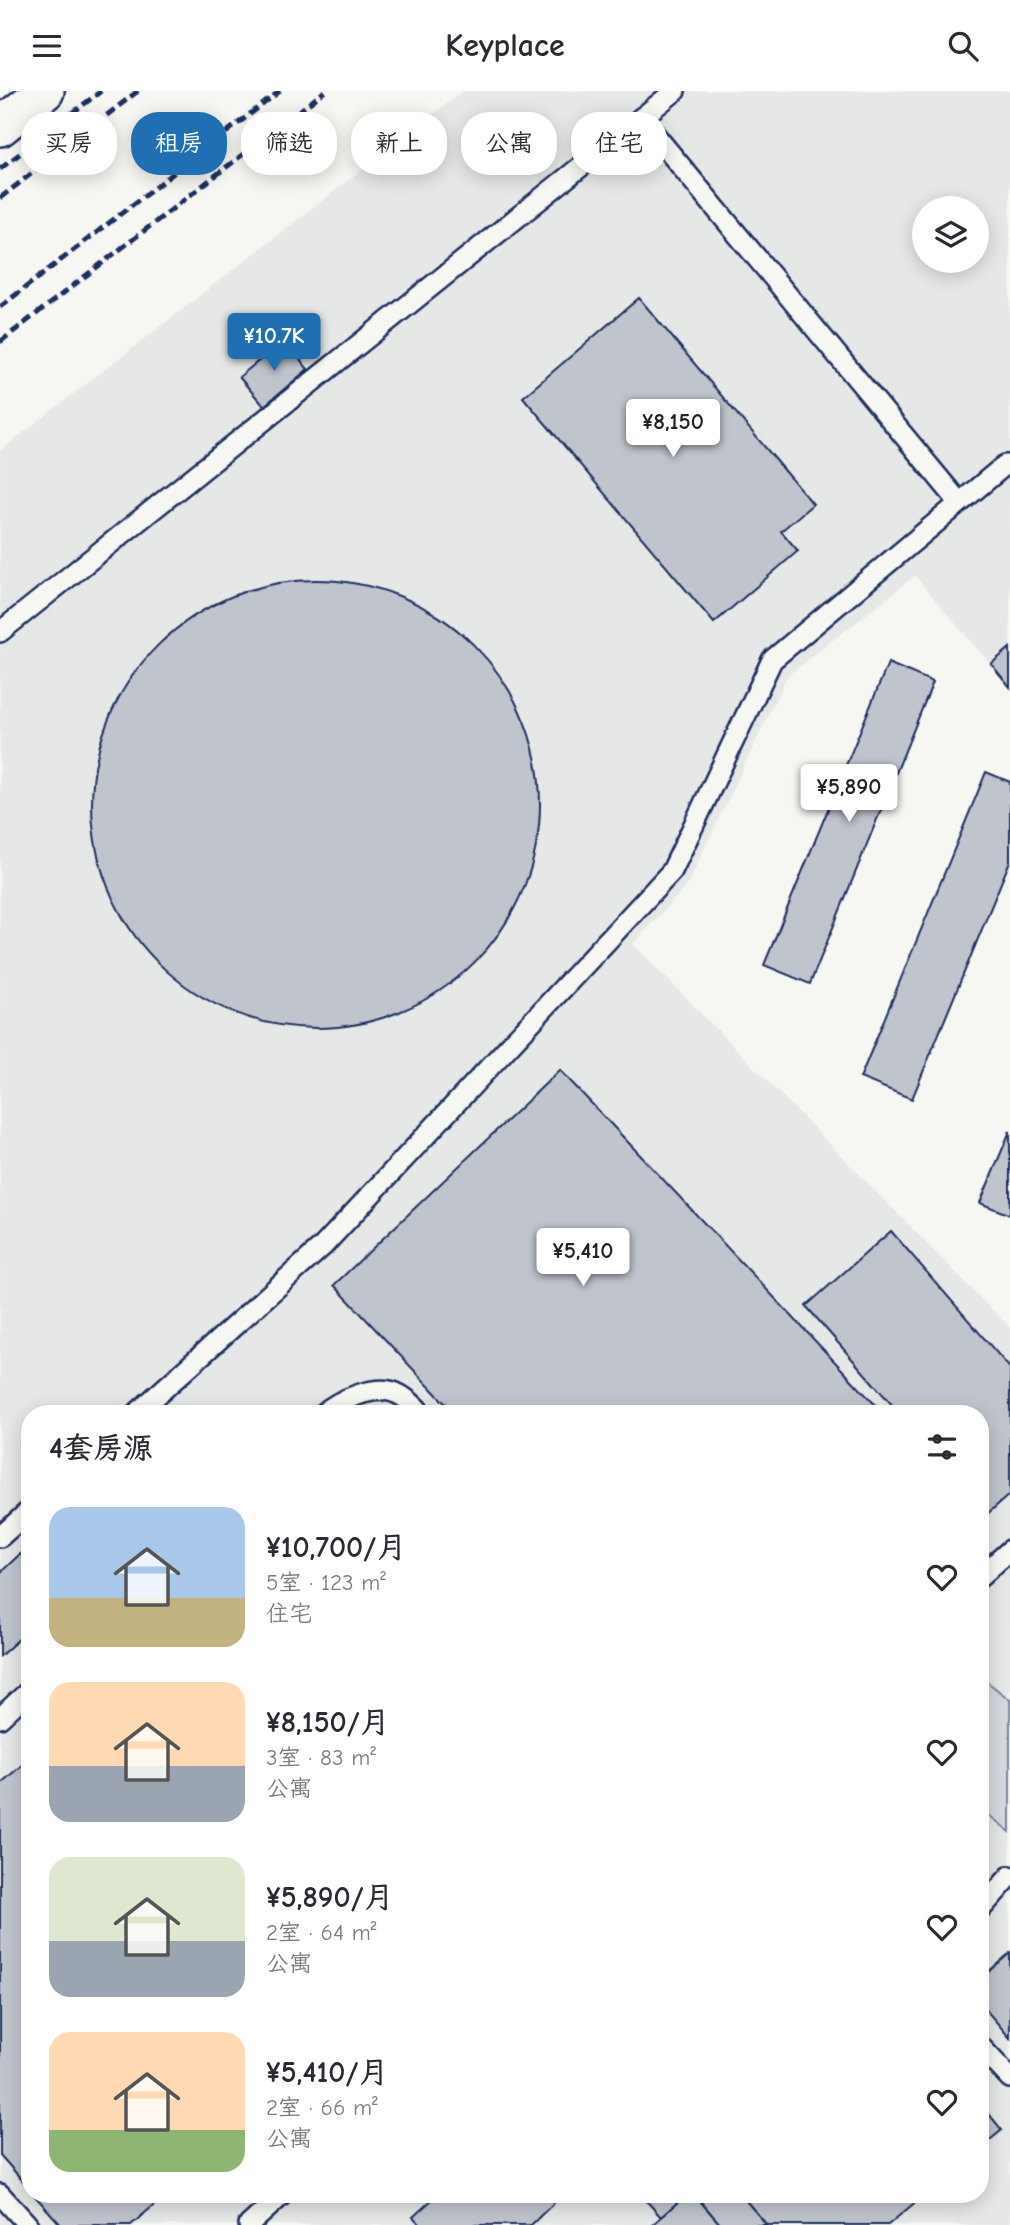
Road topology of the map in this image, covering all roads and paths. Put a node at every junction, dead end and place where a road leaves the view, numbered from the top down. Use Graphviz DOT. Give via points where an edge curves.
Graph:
graph roads {
  1 [pos="45,91"];
  2 [pos="675,91"];
  3 [pos="649,112"];
  4 [pos="0,127"];
  5 [pos="667,149"];
  6 [pos="571,174"];
  7 [pos="1010,465"];
  8 [pos="958,501"];
  9 [pos="0,632"];
  10 [pos="146,1405"];
  11 [pos="332,1405"];
  12 [pos="411,1405"];
  13 [pos="21,1518"];
  14 [pos="0,1537"];
  15 [pos="1010,1550"];
  16 [pos="989,1569"];
  17 [pos="21,1698"];
  18 [pos="0,1718"];
  19 [pos="1010,1876"];
  20 [pos="989,1900"];
  21 [pos="989,2056"];
  22 [pos="1010,2078"];
  23 [pos="0,2194"];
  24 [pos="273,2203"];
  25 [pos="28,2225"];
  26 [pos="249,2225"];
  1 -- 4 [label="street"];
  2 -- 3 [label="lane"];
  5 -- 8 [label="lane"];
  6 -- 9 [label="lane"];
  7 -- 8 [label="lane" via="1004,464"];
  8 -- 10 [label="lane" via="772,660 672,871 323,1246"];
  11 -- 12 [label="lane" via="367,1391 394,1392"];
  13 -- 14 [label="lane"];
  15 -- 16 [label="lane"];
  17 -- 18 [label="lane"];
  19 -- 20 [label="lane"];
  21 -- 22 [label="lane"];
  23 -- 25 [label="lane"];
  24 -- 26 [label="lane"];
}
